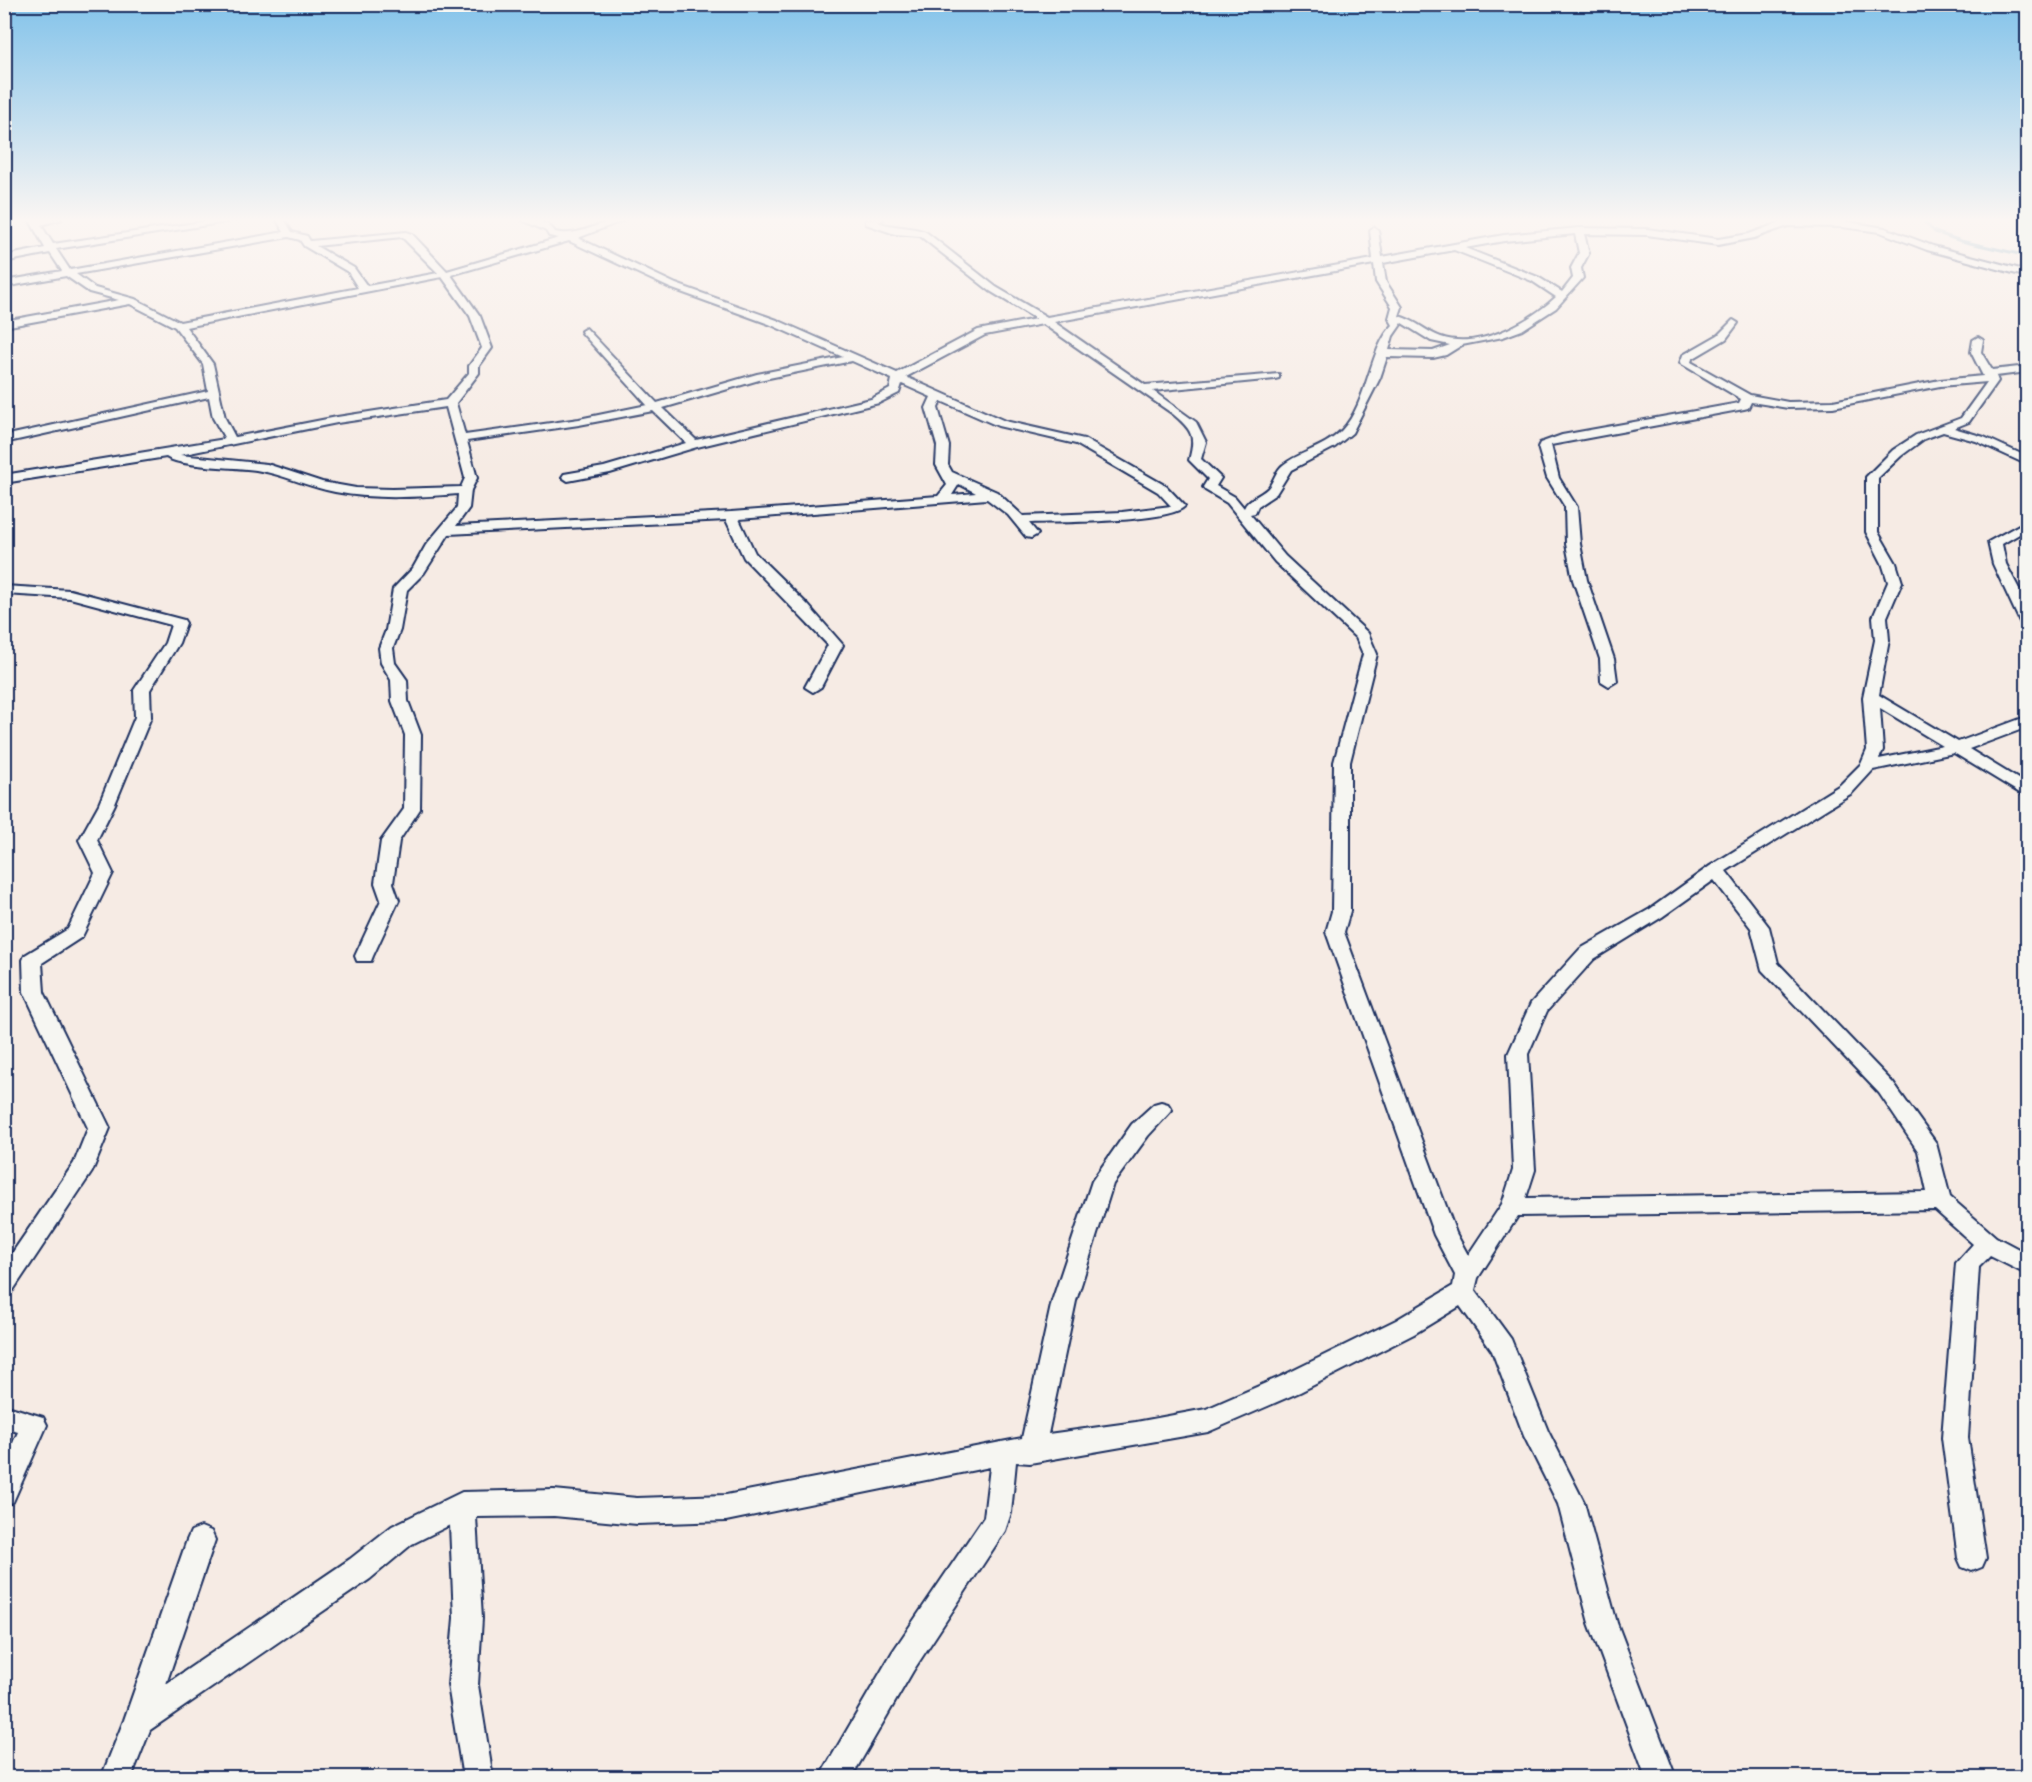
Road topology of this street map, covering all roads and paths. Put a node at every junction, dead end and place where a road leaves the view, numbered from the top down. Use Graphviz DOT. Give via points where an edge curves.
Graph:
graph roads {
  1 [pos="126,302"];
  2 [pos="134,302"];
  3 [pos="293,302"];
  4 [pos="464,302"];
  5 [pos="718,302"];
  6 [pos="1015,302"];
  7 [pos="1138,302"];
  8 [pos="1395,302"];
  9 [pos="1555,302"];
  10 [pos="1394,318"];
  11 [pos="1043,319"];
  12 [pos="1733,323"];
  13 [pos="4,324"];
  14 [pos="179,325"];
  15 [pos="586,331"];
  16 [pos="1978,340"];
  17 [pos="1460,342"];
  18 [pos="1382,353"];
  19 [pos="854,358"];
  20 [pos="2028,369"];
  21 [pos="1989,374"];
  22 [pos="1275,376"];
  23 [pos="898,377"];
  24 [pos="1146,388"];
  25 [pos="212,393"];
  26 [pos="938,394"];
  27 [pos="1746,398"];
  28 [pos="450,403"];
  29 [pos="655,407"];
  30 [pos="1965,420"];
  31 [pos="1940,428"];
  32 [pos="458,439"];
  33 [pos="1980,439"];
  34 [pos="4,440"];
  35 [pos="232,441"];
  36 [pos="694,444"];
  37 [pos="161,455"];
  38 [pos="2028,462"];
  39 [pos="946,474"];
  40 [pos="568,477"];
  41 [pos="4,479"];
  42 [pos="465,490"];
  43 [pos="993,495"];
  44 [pos="941,501"];
  45 [pos="1242,512"];
  46 [pos="731,516"];
  47 [pos="1020,520"];
  48 [pos="2028,525"];
  49 [pos="447,530"];
  50 [pos="1031,534"];
  51 [pos="4,590"];
  52 [pos="2028,624"];
  53 [pos="1609,681"];
  54 [pos="813,687"];
  55 [pos="1871,697"];
  56 [pos="2028,721"];
  57 [pos="1956,748"];
  58 [pos="1868,766"];
  59 [pos="2028,793"];
  60 [pos="1716,870"];
  61 [pos="364,956"];
  62 [pos="1161,1110"];
  63 [pos="1940,1201"];
  64 [pos="1512,1207"];
  65 [pos="1988,1244"];
  66 [pos="2027,1262"];
  67 [pos="1465,1283"];
  68 [pos="4,1285"];
  69 [pos="4,1416"];
  70 [pos="1017,1451"];
  71 [pos="4,1492"];
  72 [pos="462,1505"];
  73 [pos="201,1540"];
  74 [pos="1972,1558"];
  75 [pos="139,1720"];
  76 [pos="116,1778"];
  77 [pos="478,1778"];
  78 [pos="834,1778"];
  79 [pos="1661,1778"];
  1 -- 13 [label="street"];
  2 -- 14 [label="street"];
  3 -- 14 [label="street"];
  4 -- 28 [label="street" via="483,329 487,348 474,366 474,373"];
  5 -- 19 [label="street"];
  6 -- 11 [label="street"];
  7 -- 11 [label="street"];
  8 -- 10 [label="street"];
  9 -- 17 [label="street" via="1526,324"];
  10 -- 17 [label="street" via="1416,325 1437,340"];
  10 -- 18 [label="street" via="1398,325 1388,335"];
  11 -- 23 [label="street" via="968,337 920,368"];
  11 -- 24 [label="street"];
  12 -- 27 [label="street" via="1722,337 1684,362"];
  14 -- 25 [label="street" via="208,364"];
  15 -- 29 [label="street"];
  16 -- 21 [label="street" via="1976,352"];
  17 -- 18 [label="street" via="1442,352"];
  18 -- 45 [label="street" via="1365,402 1348,431 1332,445 1286,468 1272,491 1252,504 1251,510"];
  19 -- 23 [label="street"];
  19 -- 29 [label="street" via="757,377"];
  20 -- 21 [label="street"];
  21 -- 27 [label="street" via="1981,380 1940,383 1833,404 1788,405"];
  21 -- 30 [label="street" via="1993,381"];
  22 -- 24 [label="street"];
  23 -- 26 [label="street"];
  23 -- 36 [label="street" via="895,391 875,401"];
  24 -- 45 [label="street" via="1192,424 1200,442 1195,460 1215,478 1209,487"];
  25 -- 34 [label="street"];
  25 -- 35 [label="street" via="219,418"];
  26 -- 39 [label="street" via="932,408 944,446 942,465"];
  26 -- 47 [label="street" via="1002,424 1069,438 1092,447 1162,489 1179,506 1122,516"];
  27 -- 53 [label="street" via="1744,406 1562,439 1544,447 1553,478 1571,507 1578,570 1607,659"];
  28 -- 32 [label="street"];
  28 -- 35 [label="street"];
  29 -- 32 [label="street"];
  29 -- 36 [label="street"];
  30 -- 31 [label="street"];
  30 -- 33 [label="street" via="1981,430"];
  31 -- 33 [label="street"];
  31 -- 55 [label="street" via="1897,453 1872,477 1872,532 1895,582 1880,617 1882,640"];
  32 -- 42 [label="street" via="471,478"];
  33 -- 38 [label="street"];
  35 -- 37 [label="street"];
  36 -- 40 [label="street"];
  37 -- 41 [label="street"];
  37 -- 42 [label="street" via="265,468 320,485 368,492"];
  39 -- 43 [label="street"];
  39 -- 44 [label="street" via="953,485"];
  42 -- 49 [label="street" via="464,508"];
  43 -- 44 [label="street"];
  43 -- 47 [label="street"];
  44 -- 46 [label="street"];
  45 -- 67 [label="street" via="1280,559 1363,636 1370,654 1342,762 1341,911 1335,932"];
  46 -- 49 [label="street"];
  46 -- 54 [label="street" via="749,555 836,645"];
  47 -- 50 [label="street"];
  48 -- 52 [label="street" via="1995,542 1998,561 2019,598"];
  49 -- 61 [label="street" via="419,570 400,589 386,648 413,735 412,809 390,841 384,883 390,900"];
  51 -- 68 [label="street" via="70,594 179,623 172,643 142,690 143,717 88,840 104,873 75,933 32,960 34,992 99,1128 84,1166"];
  55 -- 57 [label="street"];
  55 -- 58 [label="street" via="1875,750"];
  56 -- 57 [label="street"];
  57 -- 58 [label="street"];
  57 -- 59 [label="street"];
  58 -- 60 [label="street" via="1846,789"];
  60 -- 63 [label="street" via="1760,927 1770,965 1887,1088 1928,1149"];
  60 -- 64 [label="street" via="1656,913 1587,954 1538,1008 1518,1054 1524,1170"];
  62 -- 70 [label="street" via="1140,1130 1103,1181 1064,1301 1040,1421"];
  63 -- 64 [label="street"];
  63 -- 65 [label="street"];
  64 -- 67 [label="street"];
  65 -- 66 [label="street"];
  65 -- 74 [label="street" via="1968,1263 1955,1438"];
  67 -- 70 [label="street" via="1405,1328 1208,1420"];
  67 -- 79 [label="street" via="1502,1346 1537,1436 1571,1502 1603,1623"];
  69 -- 71 [label="street" via="34,1425"];
  70 -- 72 [label="street" via="726,1508 637,1511 554,1503"];
  70 -- 78 [label="street" via="1000,1474 1002,1499 996,1522 903,1660"];
  72 -- 75 [label="street" via="402,1535 342,1581"];
  72 -- 77 [label="street" via="468,1618 463,1685"];
  73 -- 75 [label="street"];
  75 -- 76 [label="street"];
}
